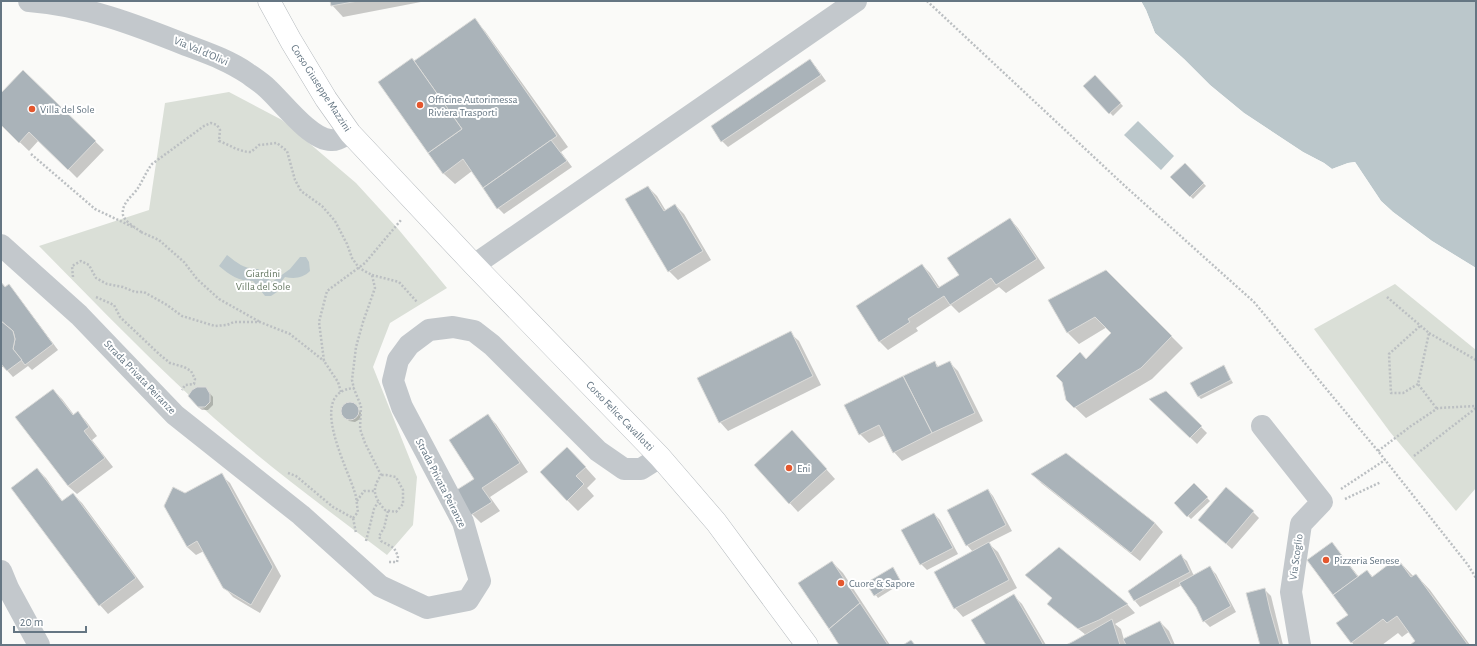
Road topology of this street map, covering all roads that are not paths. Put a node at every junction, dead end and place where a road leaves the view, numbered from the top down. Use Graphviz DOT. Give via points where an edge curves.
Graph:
graph roads {
  1 [pos="29,1"];
  2 [pos="270,1"];
  3 [pos="856,1"];
  4 [pos="350,133"];
  5 [pos="416,203"];
  6 [pos="1,245"];
  7 [pos="474,265"];
  8 [pos="1262,426"];
  9 [pos="660,457"];
  10 [pos="1,571"];
  11 [pos="39,645"];
  12 [pos="807,645"];
  13 [pos="1300,645"];
  1 -- 4 [label="street, Via Val d'Olivi" via="91,11 225,60 268,89 307,129 322,138 332,141"];
  2 -- 4 [label="main road, Corso Giuseppe Mazzini" via="291,41"];
  3 -- 7 [label="street"];
  4 -- 5 [label="main road, Corso Giuseppe Mazzini"];
  5 -- 7 [label="main road, Corso Felice Cavallotti"];
  6 -- 9 [label="street, Strada Privata Peiranze" via="79,315 175,415 352,553 380,586 427,608 468,600 480,581 463,522 402,407 393,381 398,360 409,345 429,330 453,327 474,331 492,345 598,451 624,469 641,470"];
  7 -- 9 [label="main road, Corso Felice Cavallotti"];
  8 -- 13 [label="street, Via Scoglio" via="1322,502 1301,524 1291,592"];
  9 -- 12 [label="main road, Corso Felice Cavallotti" via="716,522"];
  10 -- 11 [label="street"];
}
